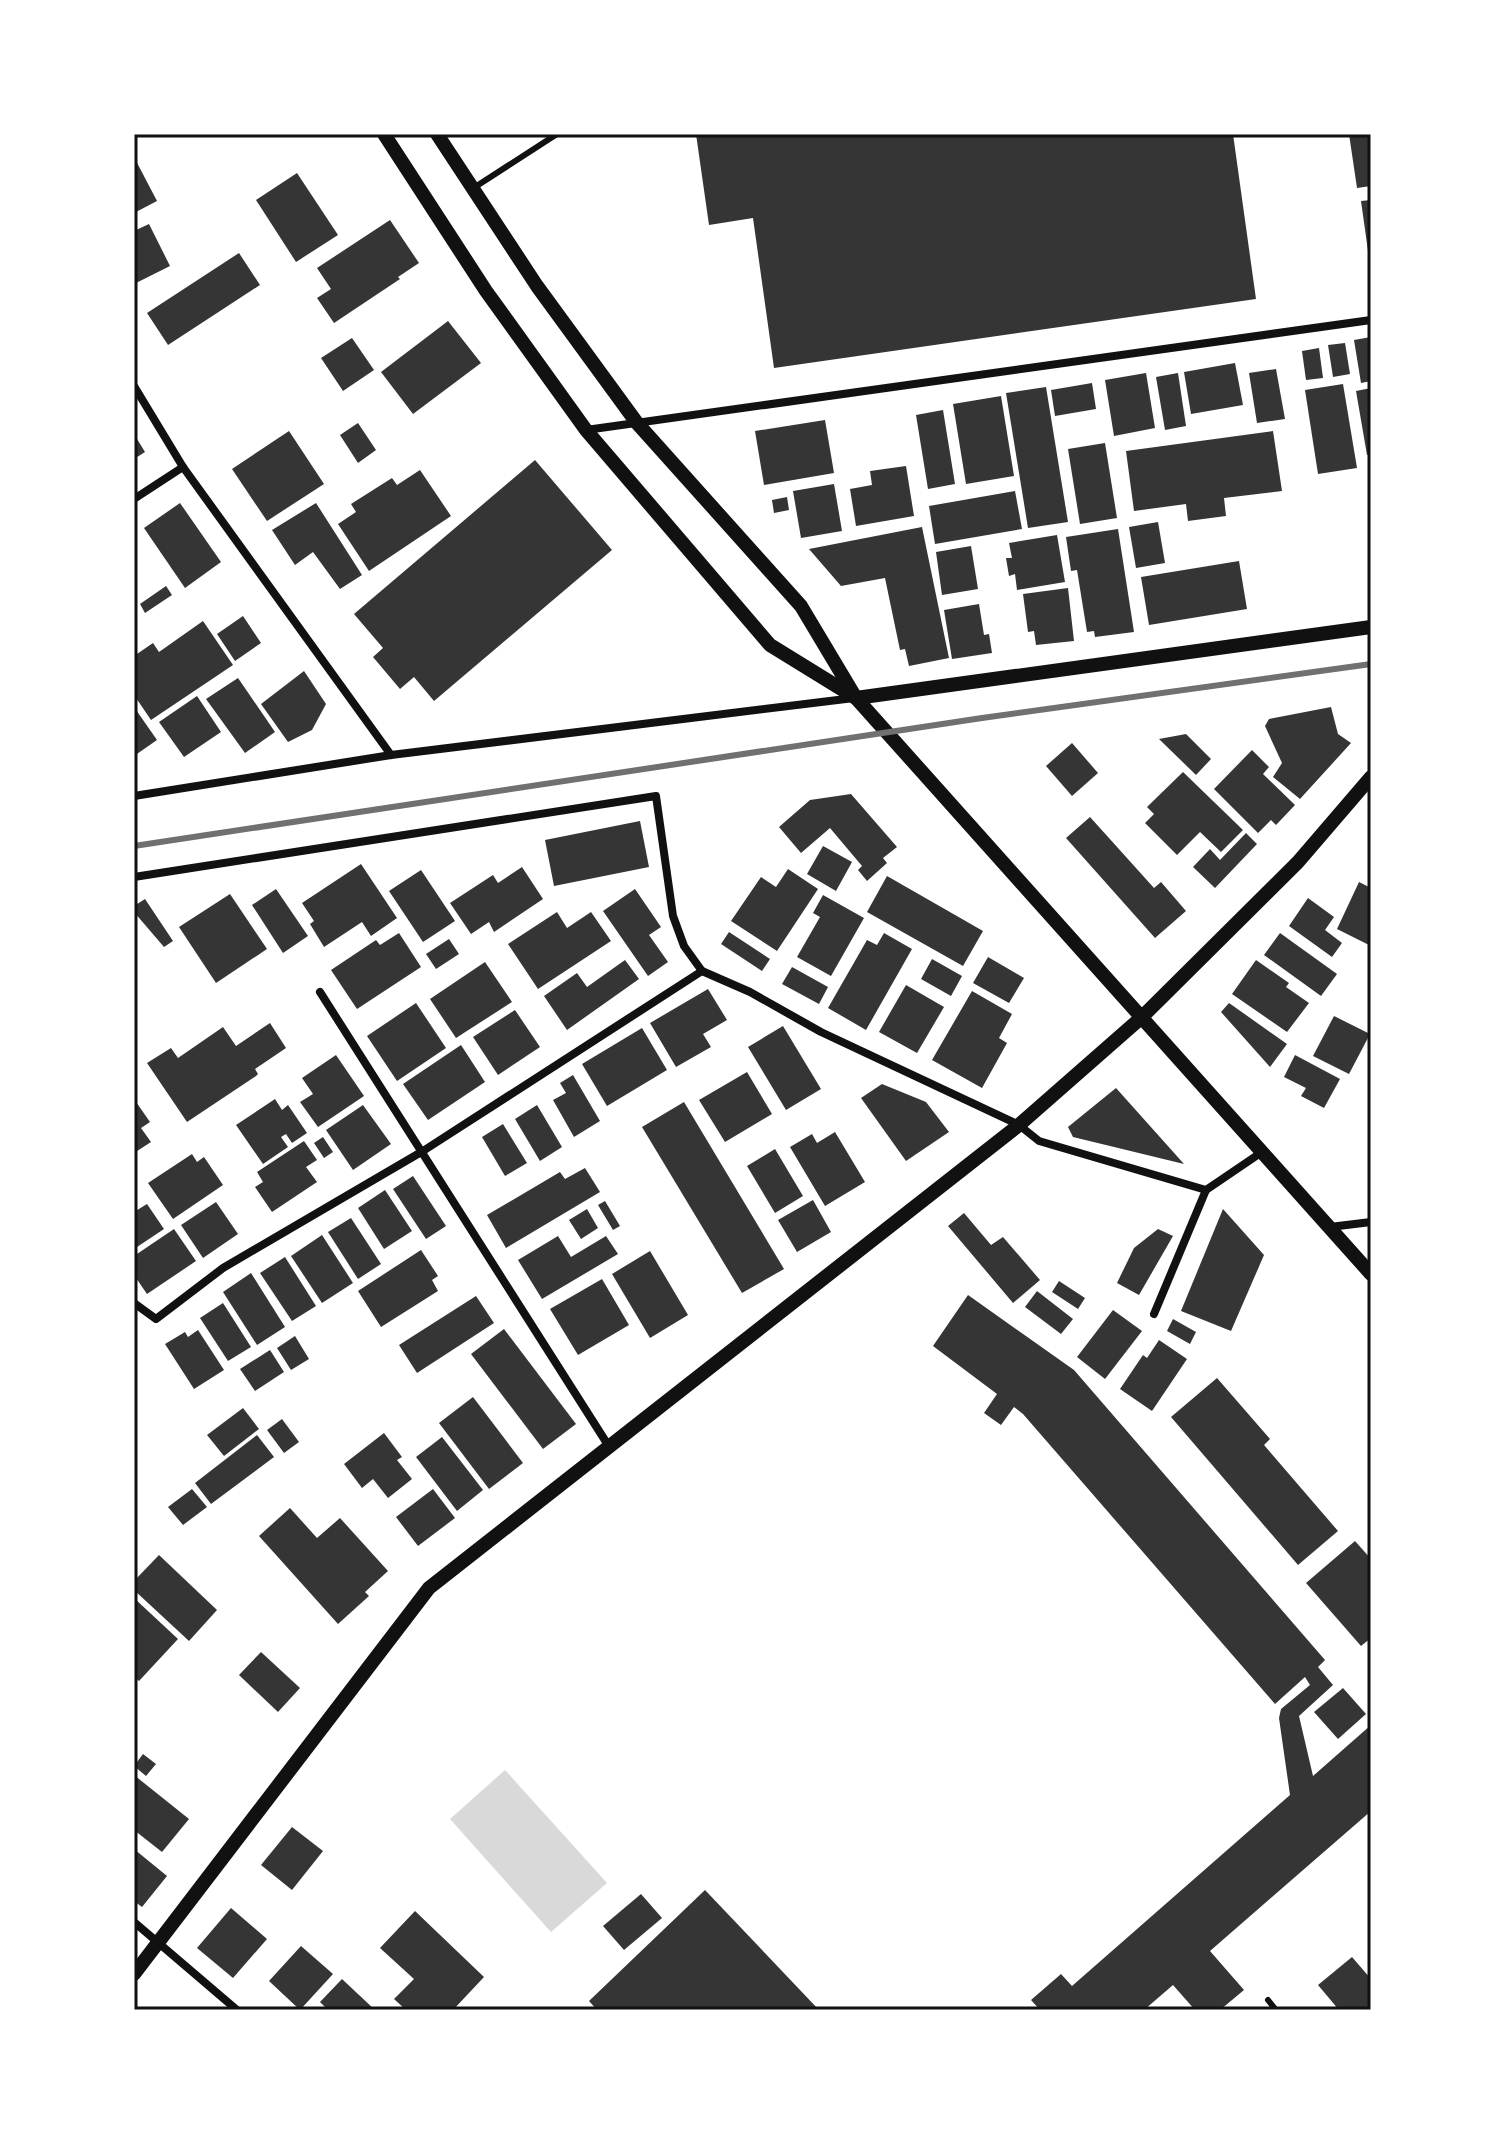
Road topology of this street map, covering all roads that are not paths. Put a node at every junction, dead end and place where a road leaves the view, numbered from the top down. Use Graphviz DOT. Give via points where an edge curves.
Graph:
graph roads {
  1 [pos="384,134"];
  2 [pos="437,134"];
  3 [pos="557,134"];
  4 [pos="472,189"];
  5 [pos="1371,320"];
  6 [pos="134,386"];
  7 [pos="637,423"];
  8 [pos="586,430"];
  9 [pos="183,467"];
  10 [pos="134,499"];
  11 [pos="1371,627"];
  12 [pos="856,698"];
  13 [pos="391,755"];
  14 [pos="1371,777"];
  15 [pos="134,796"];
  16 [pos="134,877"];
  17 [pos="702,971"];
  18 [pos="320,992"];
  19 [pos="1142,1017"];
  20 [pos="1019,1125"];
  21 [pos="423,1151"];
  22 [pos="1262,1152"];
  23 [pos="1206,1190"];
  24 [pos="1371,1222"];
  25 [pos="1330,1227"];
  26 [pos="1371,1274"];
  27 [pos="134,1303"];
  28 [pos="1154,1314"];
  29 [pos="608,1445"];
  30 [pos="134,1922"];
  31 [pos="157,1943"];
  32 [pos="134,1974"];
  33 [pos="1268,2000"];
  34 [pos="237,2010"];
  35 [pos="1276,2010"];
  1 -- 8 [label="street" via="486,291"];
  2 -- 4 [label="street"];
  3 -- 4 [label="lane"];
  4 -- 7 [label="street"];
  5 -- 7 [label="street"];
  6 -- 9 [label="street"];
  7 -- 8 [label="street"];
  7 -- 12 [label="street" via="801,606"];
  8 -- 12 [label="street" via="770,645"];
  9 -- 10 [label="street"];
  9 -- 13 [label="street"];
  11 -- 12 [label="street"];
  12 -- 13 [label="street"];
  12 -- 19 [label="street"];
  13 -- 15 [label="street"];
  14 -- 19 [label="street" via="1298,862"];
  16 -- 17 [label="street" via="656,796 673,916 684,946"];
  17 -- 20 [label="street"];
  17 -- 21 [label="street"];
  18 -- 21 [label="street"];
  19 -- 20 [label="street"];
  19 -- 22 [label="street"];
  20 -- 23 [label="street" via="1039,1141"];
  20 -- 29 [label="street"];
  21 -- 27 [label="street" via="223,1268 156,1319"];
  21 -- 29 [label="street"];
  22 -- 23 [label="street"];
  22 -- 25 [label="street"];
  23 -- 28 [label="street"];
  24 -- 25 [label="street"];
  25 -- 26 [label="street"];
  29 -- 31 [label="street" via="429,1588"];
  30 -- 31 [label="street"];
  31 -- 32 [label="street"];
  31 -- 34 [label="street"];
  33 -- 35 [label="lane"];
}
